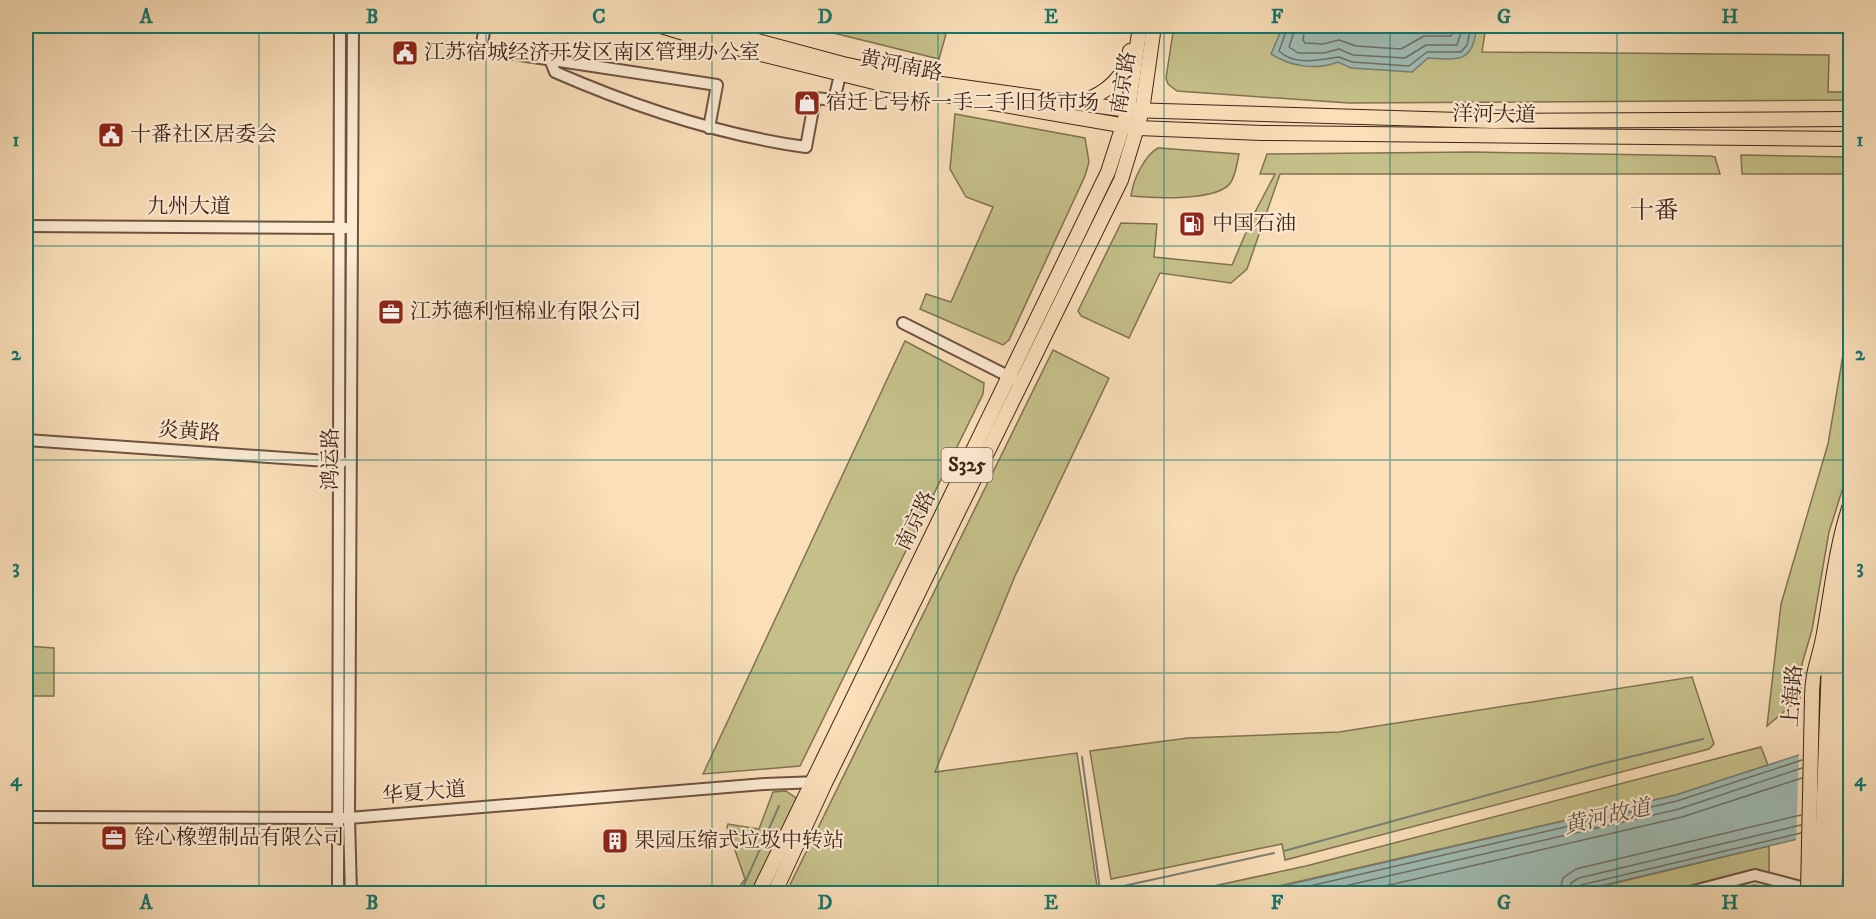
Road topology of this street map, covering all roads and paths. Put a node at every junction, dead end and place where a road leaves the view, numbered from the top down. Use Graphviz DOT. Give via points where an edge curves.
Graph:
graph roads {
  1 [pos="340,26"];
  2 [pos="353,26"];
  3 [pos="485,26"];
  4 [pos="661,26"];
  5 [pos="701,26"];
  6 [pos="1134,26"];
  7 [pos="1140,26"];
  8 [pos="1154,26"];
  9 [pos="550,59"];
  10 [pos="840,75"];
  11 [pos="1076,104"];
  12 [pos="1135,111"];
  13 [pos="1851,119"];
  14 [pos="1131,127"];
  15 [pos="709,128"];
  16 [pos="1851,139"];
  17 [pos="26,226"];
  18 [pos="339,228"];
  19 [pos="351,228"];
  20 [pos="903,323"];
  21 [pos="1016,379"];
  22 [pos="26,440"];
  23 [pos="350,461"];
  24 [pos="338,463"];
  25 [pos="1851,505"];
  26 [pos="1851,528"];
  27 [pos="1851,591"];
  28 [pos="1836,677"];
  29 [pos="819,783"];
  30 [pos="26,817"];
  31 [pos="349,818"];
  32 [pos="336,819"];
  33 [pos="1851,878"];
  34 [pos="1821,892"];
  35 [pos="338,894"];
  36 [pos="351,894"];
  37 [pos="758,894"];
  38 [pos="774,894"];
  39 [pos="1682,894"];
  1 -- 18 [label="street, 鸿运路"];
  2 -- 19 [label="street, 鸿运路"];
  3 -- 9 [label="street" via="481,49"];
  4 -- 10 [label="main road, 黄河南路"];
  5 -- 11 [label="main road, 黄河南路" via="843,64 934,83"];
  6 -- 11 [label="main road" via="1129,56 1119,76 1103,92"];
  7 -- 12 [label="main road, 南京路 / S325"];
  8 -- 12 [label="main road, 南京路 / S325"];
  9 -- 15 [label="street" via="555,72 602,93"];
  9 -- 15 [label="street" via="717,85"];
  10 -- 14 [label="main road, 黄河南路" via="984,104"];
  10 -- 15 [label="street" via="834,100 815,98 806,147"];
  11 -- 12 [label="main road, 黄河南路"];
  12 -- 13 [label="main road, 洋河大道" via="1494,121"];
  12 -- 14 [label="main road, 南京路 / S325"];
  14 -- 16 [label="main road, 洋河大道" via="1262,133"];
  14 -- 21 [label="main road, 南京路 / S325"];
  17 -- 18 [label="street, 九州大道"];
  18 -- 19 [label="street, 九州大道"];
  18 -- 24 [label="street, 鸿运路"];
  19 -- 23 [label="street, 鸿运路"];
  20 -- 21 [label="street"];
  21 -- 29 [label="main road, 南京路 / S325"];
  22 -- 24 [label="street, 炎黄路"];
  23 -- 24 [label="street, 炎黄路"];
  23 -- 31 [label="street, 鸿运路"];
  24 -- 32 [label="street, 鸿运路"];
  25 -- 34 [label="main road, 上海路, bridge" via="1834,565 1824,636 1812,675"];
  26 -- 28 [label="highway, 上海路" via="1843,566"];
  27 -- 28 [label="highway, 上海路"];
  28 -- 34 [label="highway, 上海路, bridge"];
  29 -- 31 [label="street, 华夏大道"];
  29 -- 37 [label="main road, 南京路 / S325"];
  29 -- 38 [label="main road, 南京路 / S325"];
  30 -- 32 [label="street, 华夏大道"];
  31 -- 32 [label="street, 华夏大道"];
  31 -- 36 [label="street, 鸿运路"];
  32 -- 35 [label="street, 鸿运路"];
  33 -- 39 [label="street" via="1801,887 1755,875"];
}
